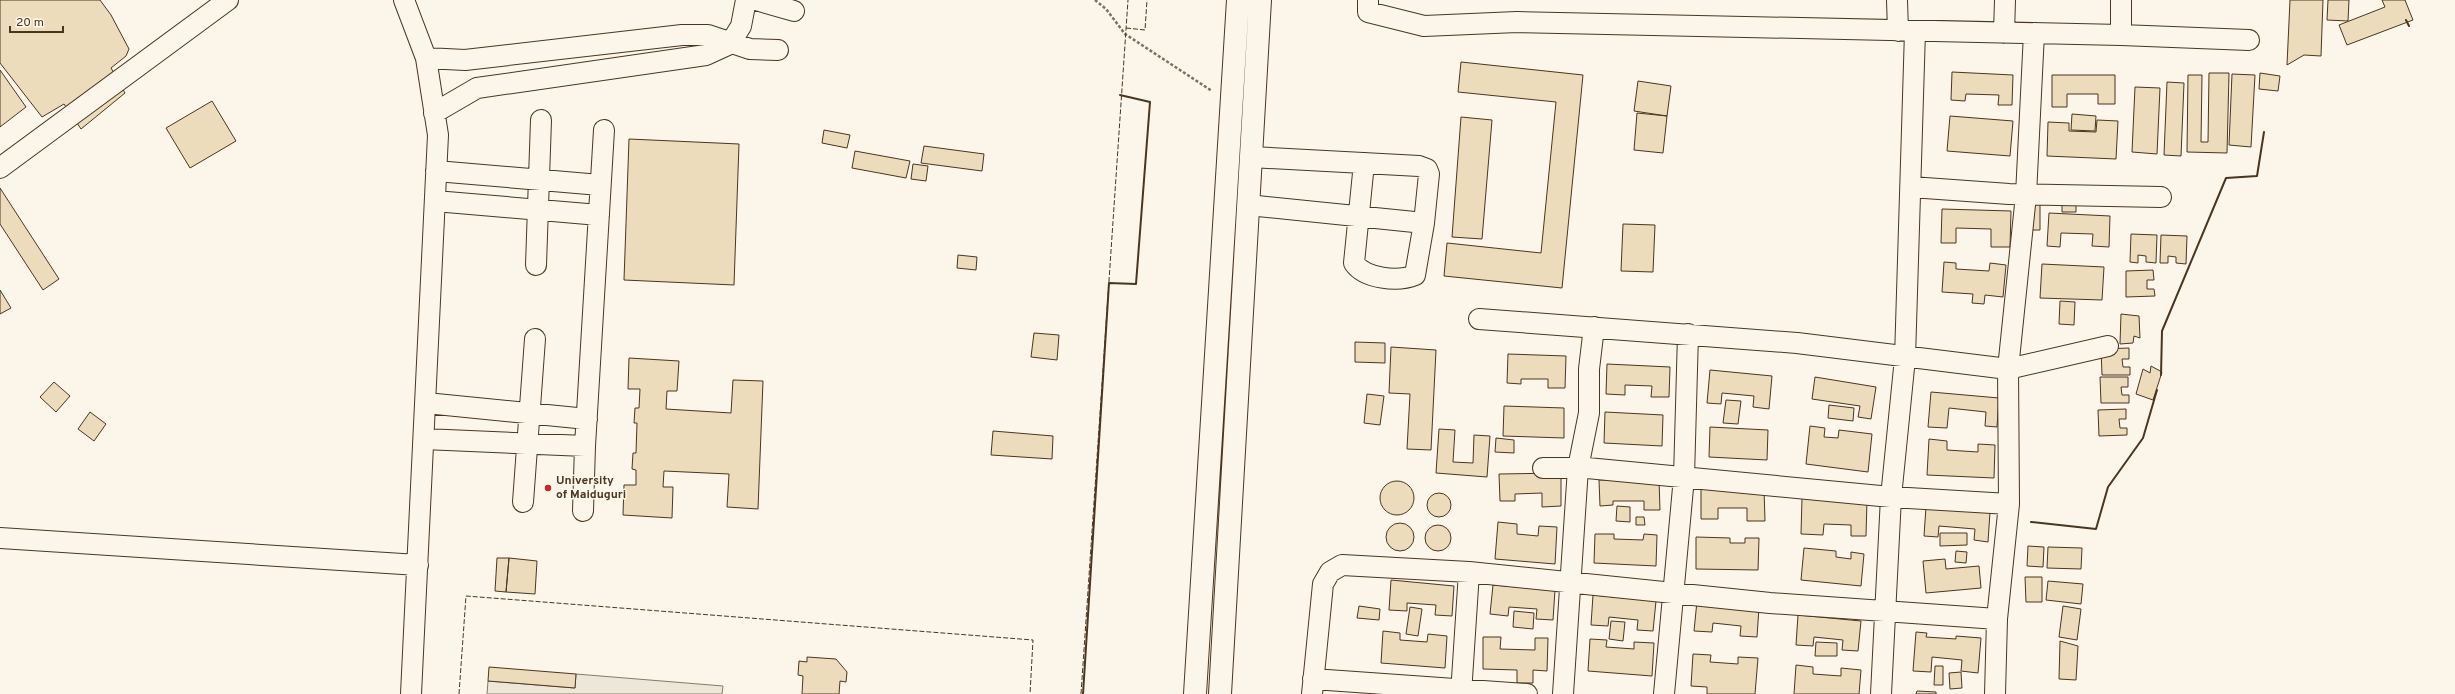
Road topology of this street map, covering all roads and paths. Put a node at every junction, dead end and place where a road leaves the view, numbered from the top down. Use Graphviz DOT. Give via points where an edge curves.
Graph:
graph roads {
  1 [pos="228,0"];
  2 [pos="404,0"];
  3 [pos="746,0"];
  4 [pos="756,0"];
  5 [pos="1095,0"];
  6 [pos="1238,0"];
  7 [pos="1260,0"];
  8 [pos="1368,0"];
  9 [pos="1898,0"];
  10 [pos="2005,0"];
  11 [pos="2121,0"];
  12 [pos="794,11"];
  13 [pos="1906,31"];
  14 [pos="2004,33"];
  15 [pos="2034,33"];
  16 [pos="2121,35"];
  17 [pos="2249,40"];
  18 [pos="730,44"];
  19 [pos="778,50"];
  20 [pos="426,58"];
  21 [pos="1232,103"];
  22 [pos="434,113"];
  23 [pos="541,120"];
  24 [pos="604,130"];
  25 [pos="1251,157"];
  26 [pos="1364,163"];
  27 [pos="0,168"];
  28 [pos="436,171"];
  29 [pos="539,180"];
  30 [pos="600,185"];
  31 [pos="1911,187"];
  32 [pos="2026,195"];
  33 [pos="2161,197"];
  34 [pos="435,201"];
  35 [pos="1248,205"];
  36 [pos="538,210"];
  37 [pos="599,215"];
  38 [pos="1358,216"];
  39 [pos="1424,222"];
  40 [pos="536,265"];
  41 [pos="1479,319"];
  42 [pos="1594,327"];
  43 [pos="1688,334"];
  44 [pos="535,339"];
  45 [pos="2108,346"];
  46 [pos="1905,358"];
  47 [pos="2008,369"];
  48 [pos="426,403"];
  49 [pos="530,413"];
  50 [pos="587,419"];
  51 [pos="424,439"];
  52 [pos="529,444"];
  53 [pos="585,446"];
  54 [pos="1543,468"];
  55 [pos="1578,468"];
  56 [pos="1684,477"];
  57 [pos="1891,497"];
  58 [pos="523,502"];
  59 [pos="2009,504"];
  60 [pos="583,511"];
  61 [pos="0,538"];
  62 [pos="418,565"];
  63 [pos="1470,572"];
  64 [pos="1572,584"];
  65 [pos="1672,592"];
  66 [pos="1885,612"];
  67 [pos="1997,619"];
  68 [pos="1312,686"];
  69 [pos="1462,691"];
  70 [pos="411,694"];
  71 [pos="1195,694"];
  72 [pos="1220,694"];
  73 [pos="1527,694"];
  74 [pos="1563,694"];
  75 [pos="1664,694"];
  76 [pos="1881,694"];
  77 [pos="1995,694"];
  1 -- 27 [label="street"];
  2 -- 20 [label="street"];
  3 -- 18 [label="street" via="741,26"];
  4 -- 12 [label="street"];
  5 -- 21 [label="path" via="1106,9 1125,34"];
  6 -- 21 [label="highway"];
  7 -- 25 [label="highway"];
  8 -- 13 [label="street" via="1368,12 1424,26 1517,22"];
  9 -- 13 [label="street"];
  10 -- 14 [label="street"];
  11 -- 16 [label="street"];
  13 -- 14 [label="street"];
  13 -- 31 [label="street"];
  14 -- 15 [label="street"];
  15 -- 16 [label="street"];
  15 -- 32 [label="street"];
  16 -- 17 [label="street"];
  18 -- 19 [label="street" via="750,50"];
  18 -- 20 [label="street" via="708,35 682,35 465,60"];
  18 -- 22 [label="street" via="706,55 477,88"];
  20 -- 22 [label="street"];
  21 -- 71 [label="highway"];
  22 -- 28 [label="street" via="438,135"];
  23 -- 29 [label="street"];
  24 -- 30 [label="street"];
  25 -- 26 [label="street"];
  25 -- 35 [label="highway"];
  26 -- 38 [label="street"];
  26 -- 39 [label="street" via="1420,166 1427,169 1429,174"];
  28 -- 29 [label="street"];
  28 -- 34 [label="street"];
  29 -- 30 [label="street"];
  29 -- 36 [label="street"];
  30 -- 37 [label="street"];
  31 -- 32 [label="street"];
  31 -- 46 [label="street"];
  32 -- 33 [label="street"];
  32 -- 47 [label="street"];
  34 -- 36 [label="street"];
  34 -- 48 [label="street"];
  35 -- 38 [label="street"];
  35 -- 72 [label="highway"];
  36 -- 37 [label="street"];
  36 -- 40 [label="street"];
  37 -- 50 [label="street"];
  38 -- 39 [label="street"];
  38 -- 39 [label="street" via="1354,263 1368,275 1408,278 1415,275"];
  41 -- 42 [label="street"];
  42 -- 43 [label="street"];
  42 -- 55 [label="street" via="1589,369 1589,413"];
  43 -- 46 [label="street" via="1797,343"];
  43 -- 56 [label="street"];
  44 -- 49 [label="street"];
  45 -- 47 [label="street"];
  46 -- 47 [label="street"];
  46 -- 57 [label="street"];
  47 -- 59 [label="street"];
  48 -- 49 [label="street"];
  48 -- 51 [label="street"];
  49 -- 50 [label="street"];
  49 -- 52 [label="street"];
  50 -- 53 [label="street"];
  51 -- 52 [label="street"];
  51 -- 62 [label="street"];
  52 -- 53 [label="street"];
  52 -- 58 [label="street"];
  53 -- 60 [label="street"];
  54 -- 55 [label="street"];
  55 -- 56 [label="street"];
  55 -- 64 [label="street"];
  56 -- 57 [label="street"];
  56 -- 65 [label="street"];
  57 -- 59 [label="street"];
  57 -- 66 [label="street"];
  59 -- 67 [label="street"];
  61 -- 62 [label="street"];
  62 -- 70 [label="street"];
  63 -- 64 [label="street"];
  63 -- 68 [label="street" via="1342,565 1330,572 1323,584"];
  63 -- 69 [label="street"];
  64 -- 65 [label="street"];
  64 -- 74 [label="street"];
  65 -- 66 [label="street"];
  65 -- 75 [label="street"];
  66 -- 67 [label="street"];
  66 -- 76 [label="street"];
  67 -- 77 [label="street"];
  68 -- 69 [label="street"];
  69 -- 73 [label="street"];
}
